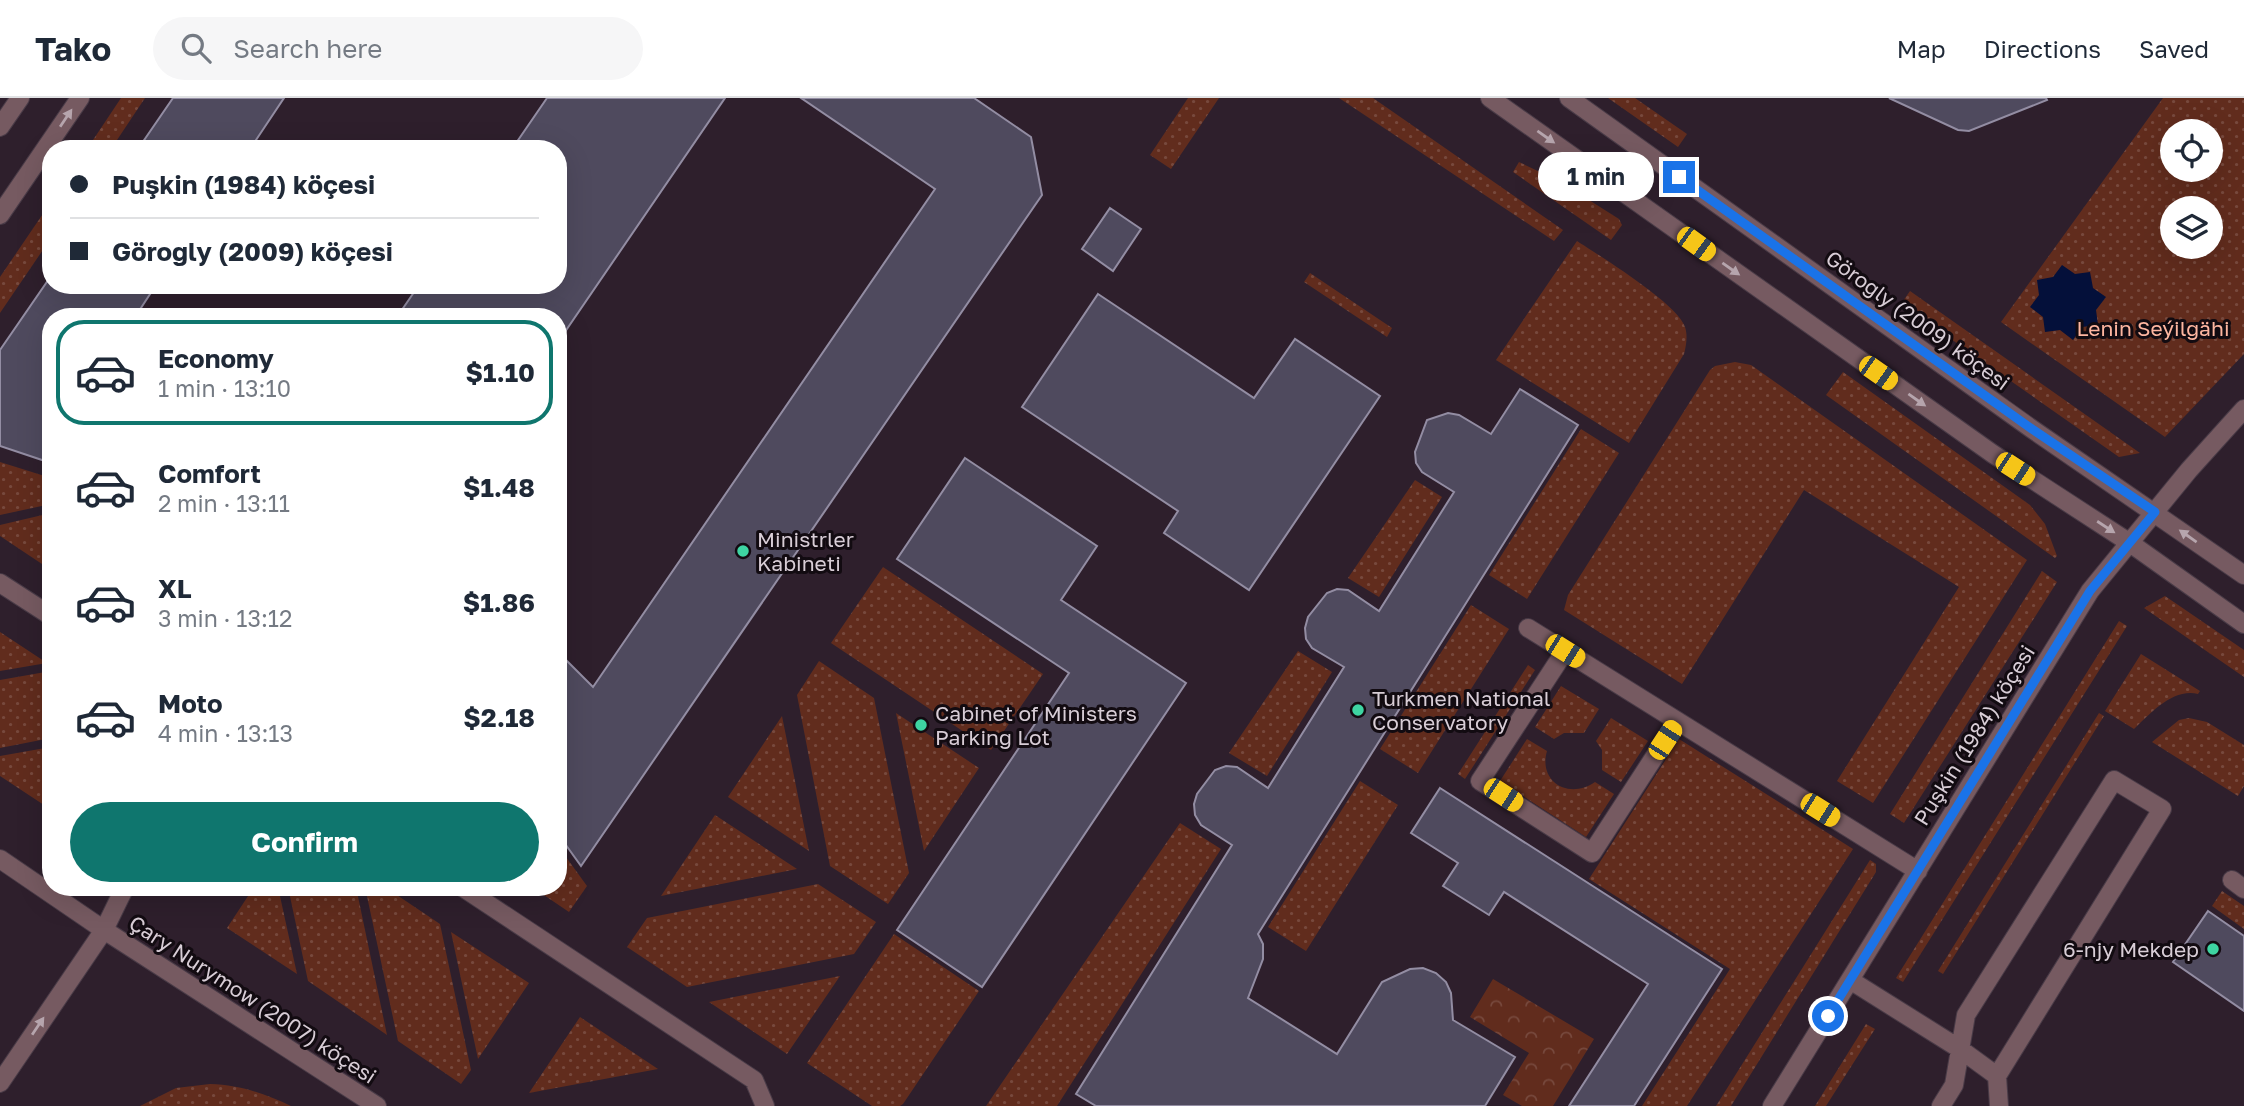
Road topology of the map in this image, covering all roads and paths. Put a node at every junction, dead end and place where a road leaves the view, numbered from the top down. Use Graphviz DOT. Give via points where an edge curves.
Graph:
graph roads {
  1 [pos="19,98"];
  2 [pos="80,98"];
  3 [pos="1490,98"];
  4 [pos="1569,98"];
  5 [pos="0,127"];
  6 [pos="51,140"];
  7 [pos="42,154"];
  8 [pos="0,215"];
  9 [pos="2244,409"];
  10 [pos="2155,512"];
  11 [pos="2130,542"];
  12 [pos="2244,575"];
  13 [pos="0,583"];
  14 [pos="42,610"];
  15 [pos="2244,624"];
  16 [pos="1528,628"];
  17 [pos="1565,651"];
  18 [pos="1677,722"];
  19 [pos="0,859"];
  20 [pos="1917,871"];
  21 [pos="42,888"];
  22 [pos="54,896"];
  23 [pos="121,896"];
  24 [pos="476,896"];
  25 [pos="104,930"];
  26 [pos="1850,980"];
  27 [pos="1961,1049"];
  28 [pos="1997,1076"];
  29 [pos="0,1083"];
  30 [pos="377,1106"];
  31 [pos="765,1106"];
  32 [pos="1772,1106"];
  33 [pos="1941,1106"];
  34 [pos="1999,1106"];
  1 -- 5 [label="street"];
  6 -- 2 [label="street, one-way"];
  3 -- 11 [label="street, one-way" via="1993,454"];
  4 -- 10 [label="street, Görogly (2009) köçesi"];
  8 -- 7 [label="street, one-way"];
  9 -- 10 [label="street, Puşkin (1984) köçesi"];
  10 -- 11 [label="street, Puşkin (1984) köçesi"];
  12 -- 10 [label="street, Görogly (2009) köçesi, one-way"];
  11 -- 15 [label="street"];
  11 -- 20 [label="street, Puşkin (1984) köçesi" via="2090,591"];
  13 -- 14 [label="street"];
  16 -- 17 [label="street"];
  17 -- 18 [label="street"];
  17 -- 18 [label="street" via="1480,781 1592,853"];
  18 -- 20 [label="street"];
  19 -- 21 [label="street, Çary Nurymow (2007) köçesi"];
  20 -- 26 [label="street, Puşkin (1984) köçesi"];
  22 -- 25 [label="street, Çary Nurymow (2007) köçesi"];
  23 -- 25 [label="street"];
  24 -- 31 [label="street" via="754,1080"];
  29 -- 25 [label="street, one-way"];
  25 -- 30 [label="street, Çary Nurymow (2007) köçesi"];
  26 -- 27 [label="street"];
  26 -- 32 [label="street, Puşkin (1984) köçesi"];
  27 -- 28 [label="street"];
  27 -- 28 [label="street" via="1966,1015 2114,780 2162,810"];
  27 -- 33 [label="street" via="1954,1085"];
  28 -- 34 [label="street"];
}
